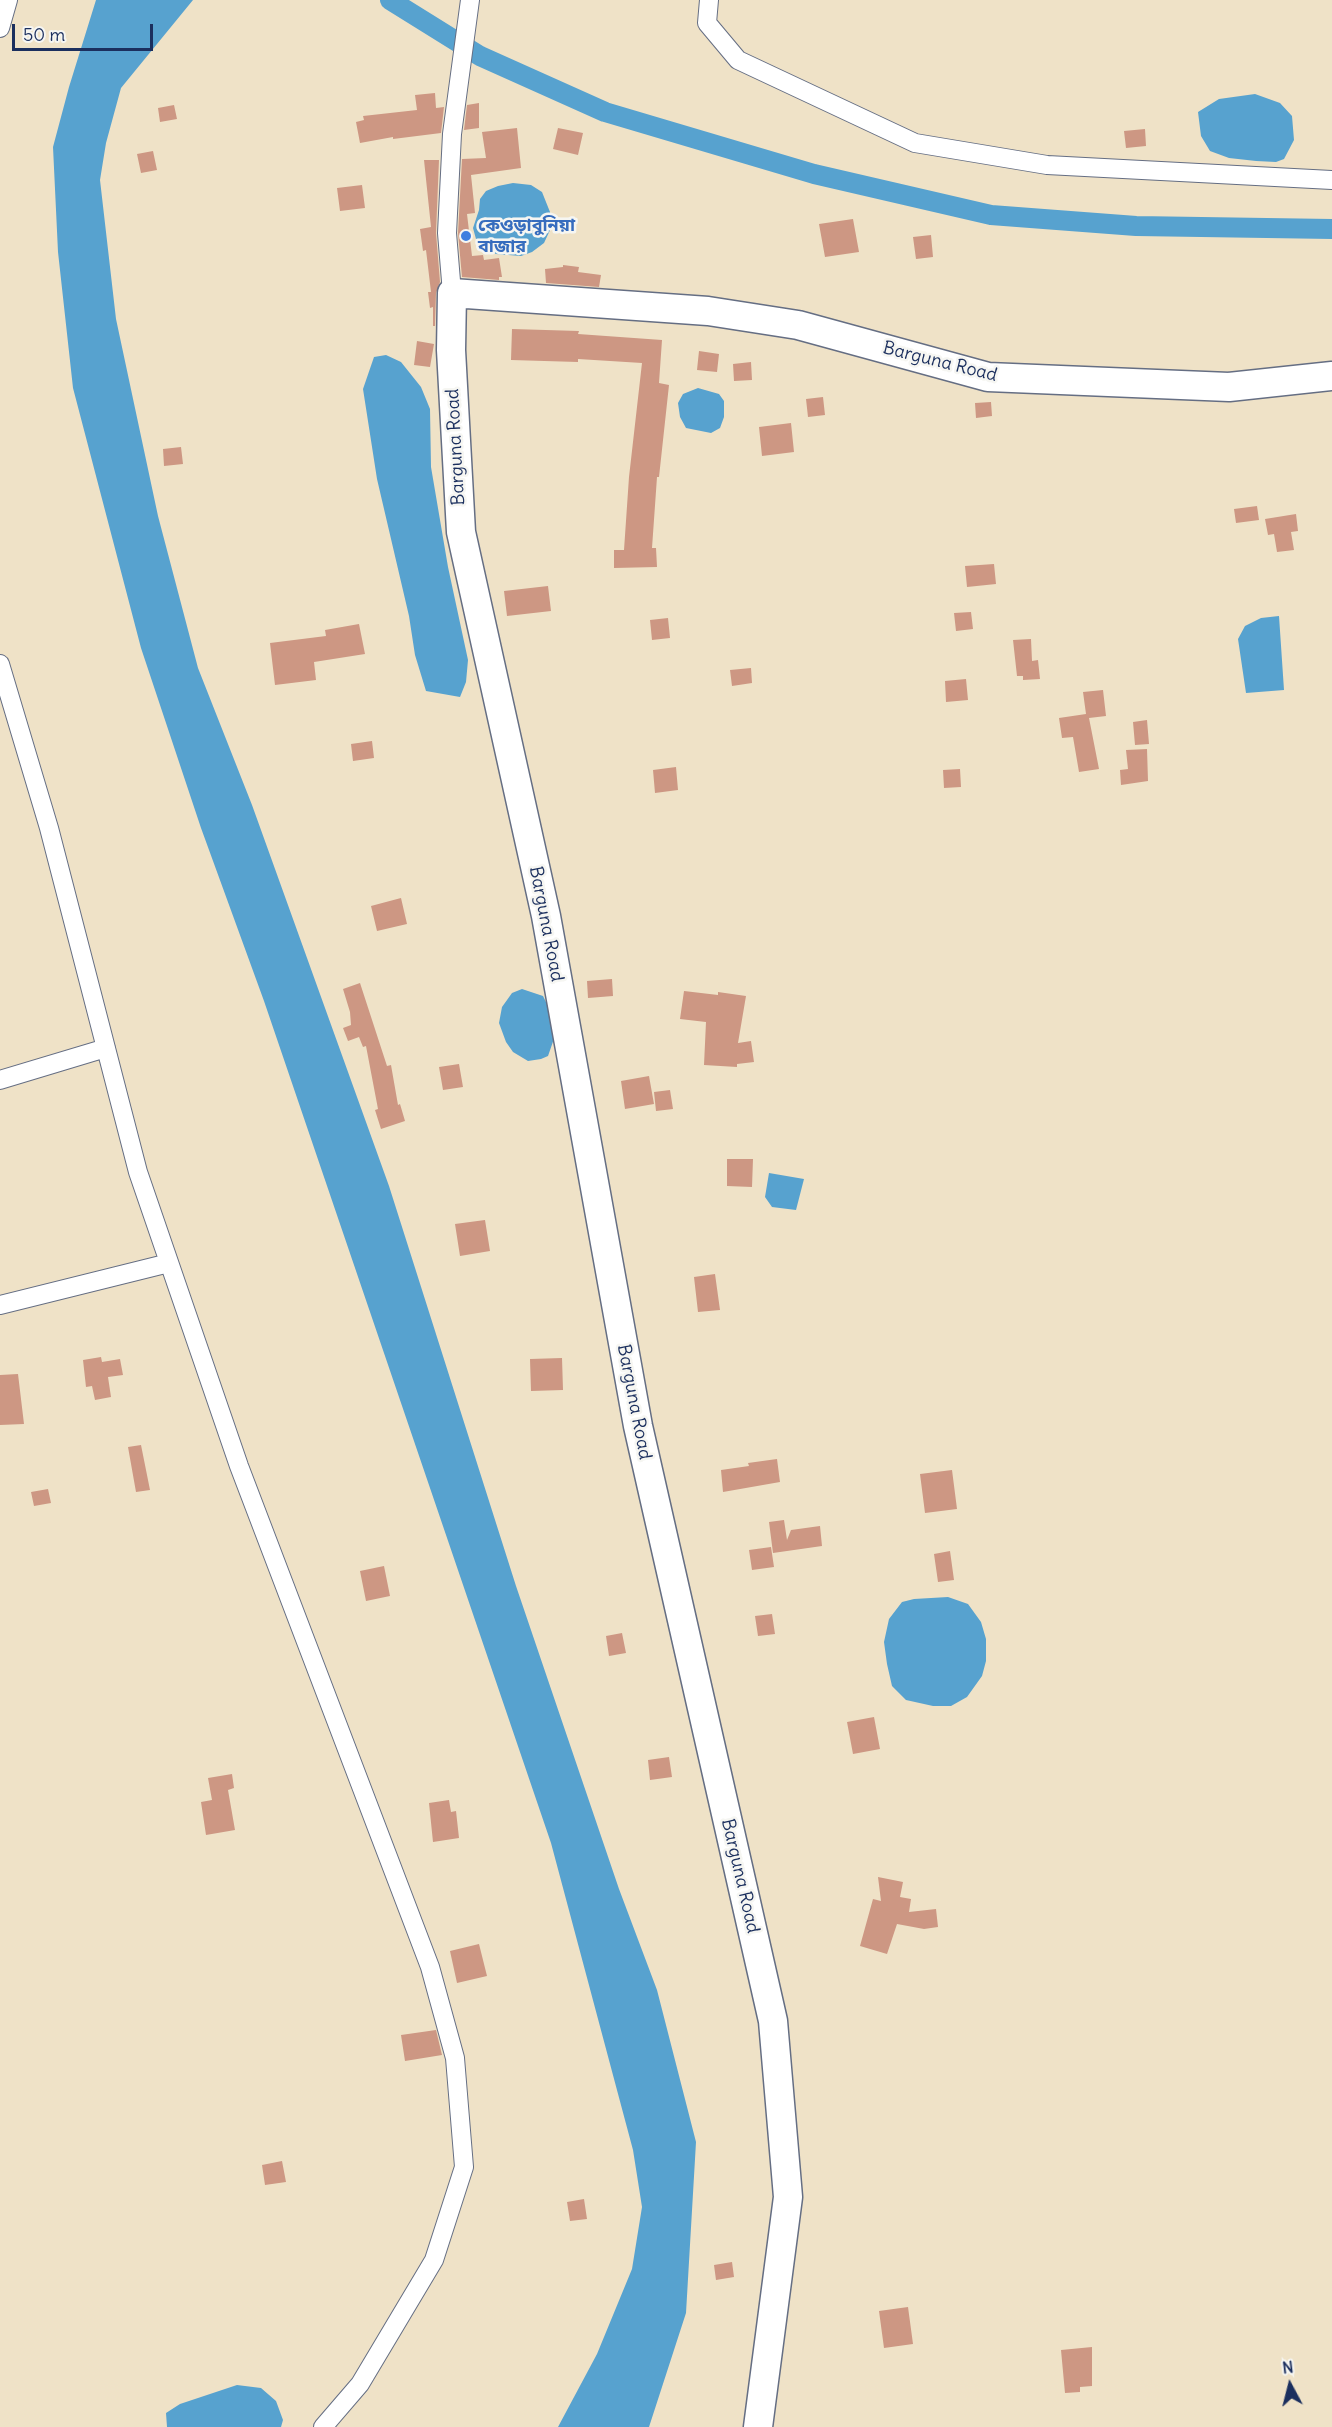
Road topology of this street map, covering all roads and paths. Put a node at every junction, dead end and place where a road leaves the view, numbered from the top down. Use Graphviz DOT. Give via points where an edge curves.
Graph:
graph roads {
  1 [pos="8,0"];
  2 [pos="470,0"];
  3 [pos="709,0"];
  4 [pos="0,28"];
  5 [pos="1332,180"];
  6 [pos="452,293"];
  7 [pos="1332,376"];
  8 [pos="0,664"];
  9 [pos="106,1048"];
  10 [pos="0,1080"];
  11 [pos="169,1263"];
  12 [pos="0,1305"];
  13 [pos="323,2427"];
  14 [pos="758,2427"];
  1 -- 4 [label="street"];
  2 -- 6 [label="street" via="452,134 447,233"];
  3 -- 5 [label="street" via="707,23 738,60 915,143 1047,165"];
  6 -- 7 [label="main road, Barguna Road" via="708,311 798,325 988,377 1229,387"];
  6 -- 14 [label="main road, Barguna Road" via="451,350 461,532 546,916 638,1426 773,2021 788,2197"];
  8 -- 9 [label="street" via="49,828"];
  9 -- 10 [label="street"];
  9 -- 11 [label="street" via="138,1173"];
  11 -- 12 [label="street"];
  11 -- 13 [label="street" via="239,1466 430,1967 455,2058 464,2168 434,2260 360,2384"];
}
